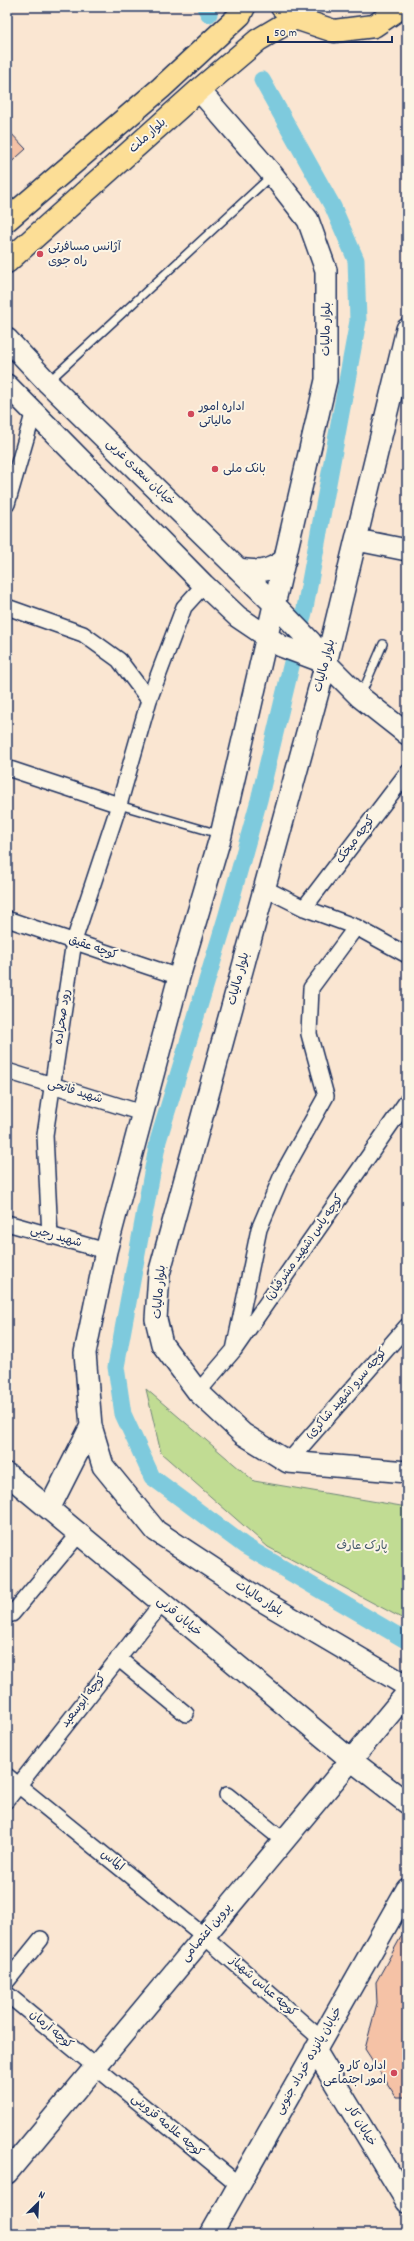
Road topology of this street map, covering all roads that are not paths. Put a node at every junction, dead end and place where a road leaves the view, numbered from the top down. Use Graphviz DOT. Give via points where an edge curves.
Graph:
graph roads {
  1 [pos="244,7"];
  2 [pos="402,7"];
  3 [pos="289,12"];
  4 [pos="199,90"];
  5 [pos="272,174"];
  6 [pos="7,220"];
  7 [pos="7,262"];
  8 [pos="407,329"];
  9 [pos="7,340"];
  10 [pos="48,383"];
  11 [pos="7,385"];
  12 [pos="34,411"];
  13 [pos="7,504"];
  14 [pos="357,540"];
  15 [pos="407,550"];
  16 [pos="285,560"];
  17 [pos="238,568"];
  18 [pos="204,585"];
  19 [pos="7,607"];
  20 [pos="281,612"];
  21 [pos="274,643"];
  22 [pos="382,644"];
  23 [pos="306,648"];
  24 [pos="326,663"];
  25 [pos="360,697"];
  26 [pos="149,700"];
  27 [pos="407,734"];
  28 [pos="7,768"];
  29 [pos="407,773"];
  30 [pos="119,805"];
  31 [pos="221,835"];
  32 [pos="264,888"];
  33 [pos="304,908"];
  34 [pos="7,919"];
  35 [pos="356,927"];
  36 [pos="74,941"];
  37 [pos="407,955"];
  38 [pos="179,977"];
  39 [pos="7,1071"];
  40 [pos="54,1085"];
  41 [pos="407,1101"];
  42 [pos="142,1113"];
  43 [pos="7,1222"];
  44 [pos="50,1236"];
  45 [pos="106,1251"];
  46 [pos="407,1326"];
  47 [pos="234,1350"];
  48 [pos="198,1392"];
  49 [pos="91,1426"];
  50 [pos="288,1462"];
  51 [pos="407,1472"];
  52 [pos="7,1474"];
  53 [pos="49,1509"];
  54 [pos="79,1534"];
  55 [pos="162,1603"];
  56 [pos="12,1614"];
  57 [pos="118,1658"];
  58 [pos="407,1686"];
  59 [pos="407,1693"];
  60 [pos="186,1714"];
  61 [pos="352,1760"];
  62 [pos="7,1776"];
  63 [pos="19,1786"];
  64 [pos="227,1795"];
  65 [pos="7,1800"];
  66 [pos="407,1803"];
  67 [pos="284,1841"];
  68 [pos="407,1889"];
  69 [pos="204,1936"];
  70 [pos="41,1939"];
  71 [pos="7,1981"];
  72 [pos="7,1994"];
  73 [pos="318,2044"];
  74 [pos="95,2067"];
  75 [pos="7,2173"];
  76 [pos="239,2185"];
  77 [pos="407,2202"];
  78 [pos="211,2234"];
  1 -- 6 [label="main road" via="240,15 161,88"];
  2 -- 3 [label="main road" via="374,26 334,31"];
  3 -- 4 [label="main road, بلوار ملت"];
  4 -- 5 [label="street, بلوار مالیات"];
  4 -- 7 [label="main road, بلوار ملت"];
  5 -- 10 [label="lane"];
  5 -- 16 [label="street, بلوار مالیات" via="308,220 326,270 326,380 312,432"];
  8 -- 14 [label="street, بلوار مالیات"];
  9 -- 10 [label="street, خیابان سعدی غربی"];
  10 -- 17 [label="street, خیابان سعدی غربی"];
  11 -- 12 [label="street"];
  12 -- 13 [label="street"];
  12 -- 18 [label="street"];
  14 -- 15 [label="street"];
  14 -- 24 [label="street, بلوار مالیات"];
  16 -- 17 [label="street" via="273,569 260,572"];
  16 -- 20 [label="street, بلوار مالیات"];
  17 -- 20 [label="street, خیابان سعدی غربی"];
  18 -- 21 [label="street" via="238,617"];
  18 -- 26 [label="street, رود صحراده" via="184,607"];
  19 -- 26 [label="street" via="84,634 119,660"];
  20 -- 21 [label="street, بلوار مالیات"];
  20 -- 23 [label="street, خیابان سعدی غربی"];
  21 -- 23 [label="street"];
  21 -- 31 [label="street, بلوار مالیات"];
  22 -- 25 [label="lane"];
  23 -- 24 [label="street"];
  24 -- 25 [label="street"];
  24 -- 32 [label="street, بلوار مالیات"];
  25 -- 27 [label="street"];
  26 -- 30 [label="street, رود صحراده"];
  28 -- 30 [label="street"];
  29 -- 33 [label="street, کوچه میخک"];
  30 -- 31 [label="lane"];
  30 -- 36 [label="street, رود صحراده"];
  31 -- 38 [label="street, بلوار مالیات"];
  32 -- 33 [label="street"];
  32 -- 48 [label="street, بلوار مالیات" via="159,1274 156,1319 162,1344"];
  33 -- 35 [label="street"];
  34 -- 36 [label="street, کوچه عقیق"];
  35 -- 37 [label="street"];
  35 -- 47 [label="street" via="311,988 309,1034 326,1096 282,1175 260,1229"];
  36 -- 38 [label="street, کوچه عقیق"];
  36 -- 40 [label="street, رود صحراده"];
  38 -- 42 [label="street, بلوار مالیات"];
  39 -- 40 [label="street, شهید فاتحی"];
  40 -- 42 [label="street, شهید فاتحی"];
  40 -- 44 [label="street, رود صحراده" via="45,1135"];
  41 -- 47 [label="street, کوچه یاس (شهید مشرفیان)"];
  42 -- 45 [label="street, بلوار مالیات"];
  43 -- 44 [label="street, شهید رجبی"];
  44 -- 45 [label="street, شهید رجبی"];
  45 -- 49 [label="street, بلوار مالیات" via="85,1353"];
  46 -- 50 [label="street, کوچه سرو (شهید شاکری)"];
  47 -- 48 [label="street, کوچه یاس (شهید مشرفیان)"];
  48 -- 50 [label="street, بلوار مالیات" via="243,1434"];
  49 -- 53 [label="street"];
  49 -- 58 [label="street, بلوار مالیات" via="103,1466 156,1531 260,1600"];
  50 -- 51 [label="street, بلوار مالیات"];
  52 -- 53 [label="street, خیابان قرنی"];
  53 -- 54 [label="street, خیابان قرنی"];
  54 -- 55 [label="street, خیابان قرنی"];
  54 -- 56 [label="street"];
  55 -- 57 [label="street, کوچه ابوسعید"];
  55 -- 61 [label="street, خیابان قرنی"];
  57 -- 60 [label="street"];
  57 -- 63 [label="street, کوچه ابوسعید"];
  59 -- 61 [label="street, پروین اعتصامی"];
  61 -- 66 [label="street, خیابان قرنی"];
  61 -- 67 [label="street, پروین اعتصامی"];
  62 -- 63 [label="street, الماس"];
  63 -- 65 [label="street, کوچه ابوسعید"];
  63 -- 69 [label="street, الماس"];
  64 -- 67 [label="street"];
  67 -- 69 [label="street, پروین اعتصامی"];
  68 -- 73 [label="street, خیابان پانزده خرداد جنوبی"];
  69 -- 73 [label="street, کوچه عباس شهباز"];
  69 -- 74 [label="street, پروین اعتصامی"];
  70 -- 71 [label="street"];
  72 -- 74 [label="street, کوچه آرمان"];
  73 -- 76 [label="street, خیابان پانزده خرداد جنوبی"];
  73 -- 77 [label="street, خیابان کار"];
  74 -- 75 [label="street, پروین اعتصامی"];
  74 -- 76 [label="street, کوچه علامه قزوینی"];
  76 -- 78 [label="street, خیابان پانزده خرداد جنوبی"];
}
